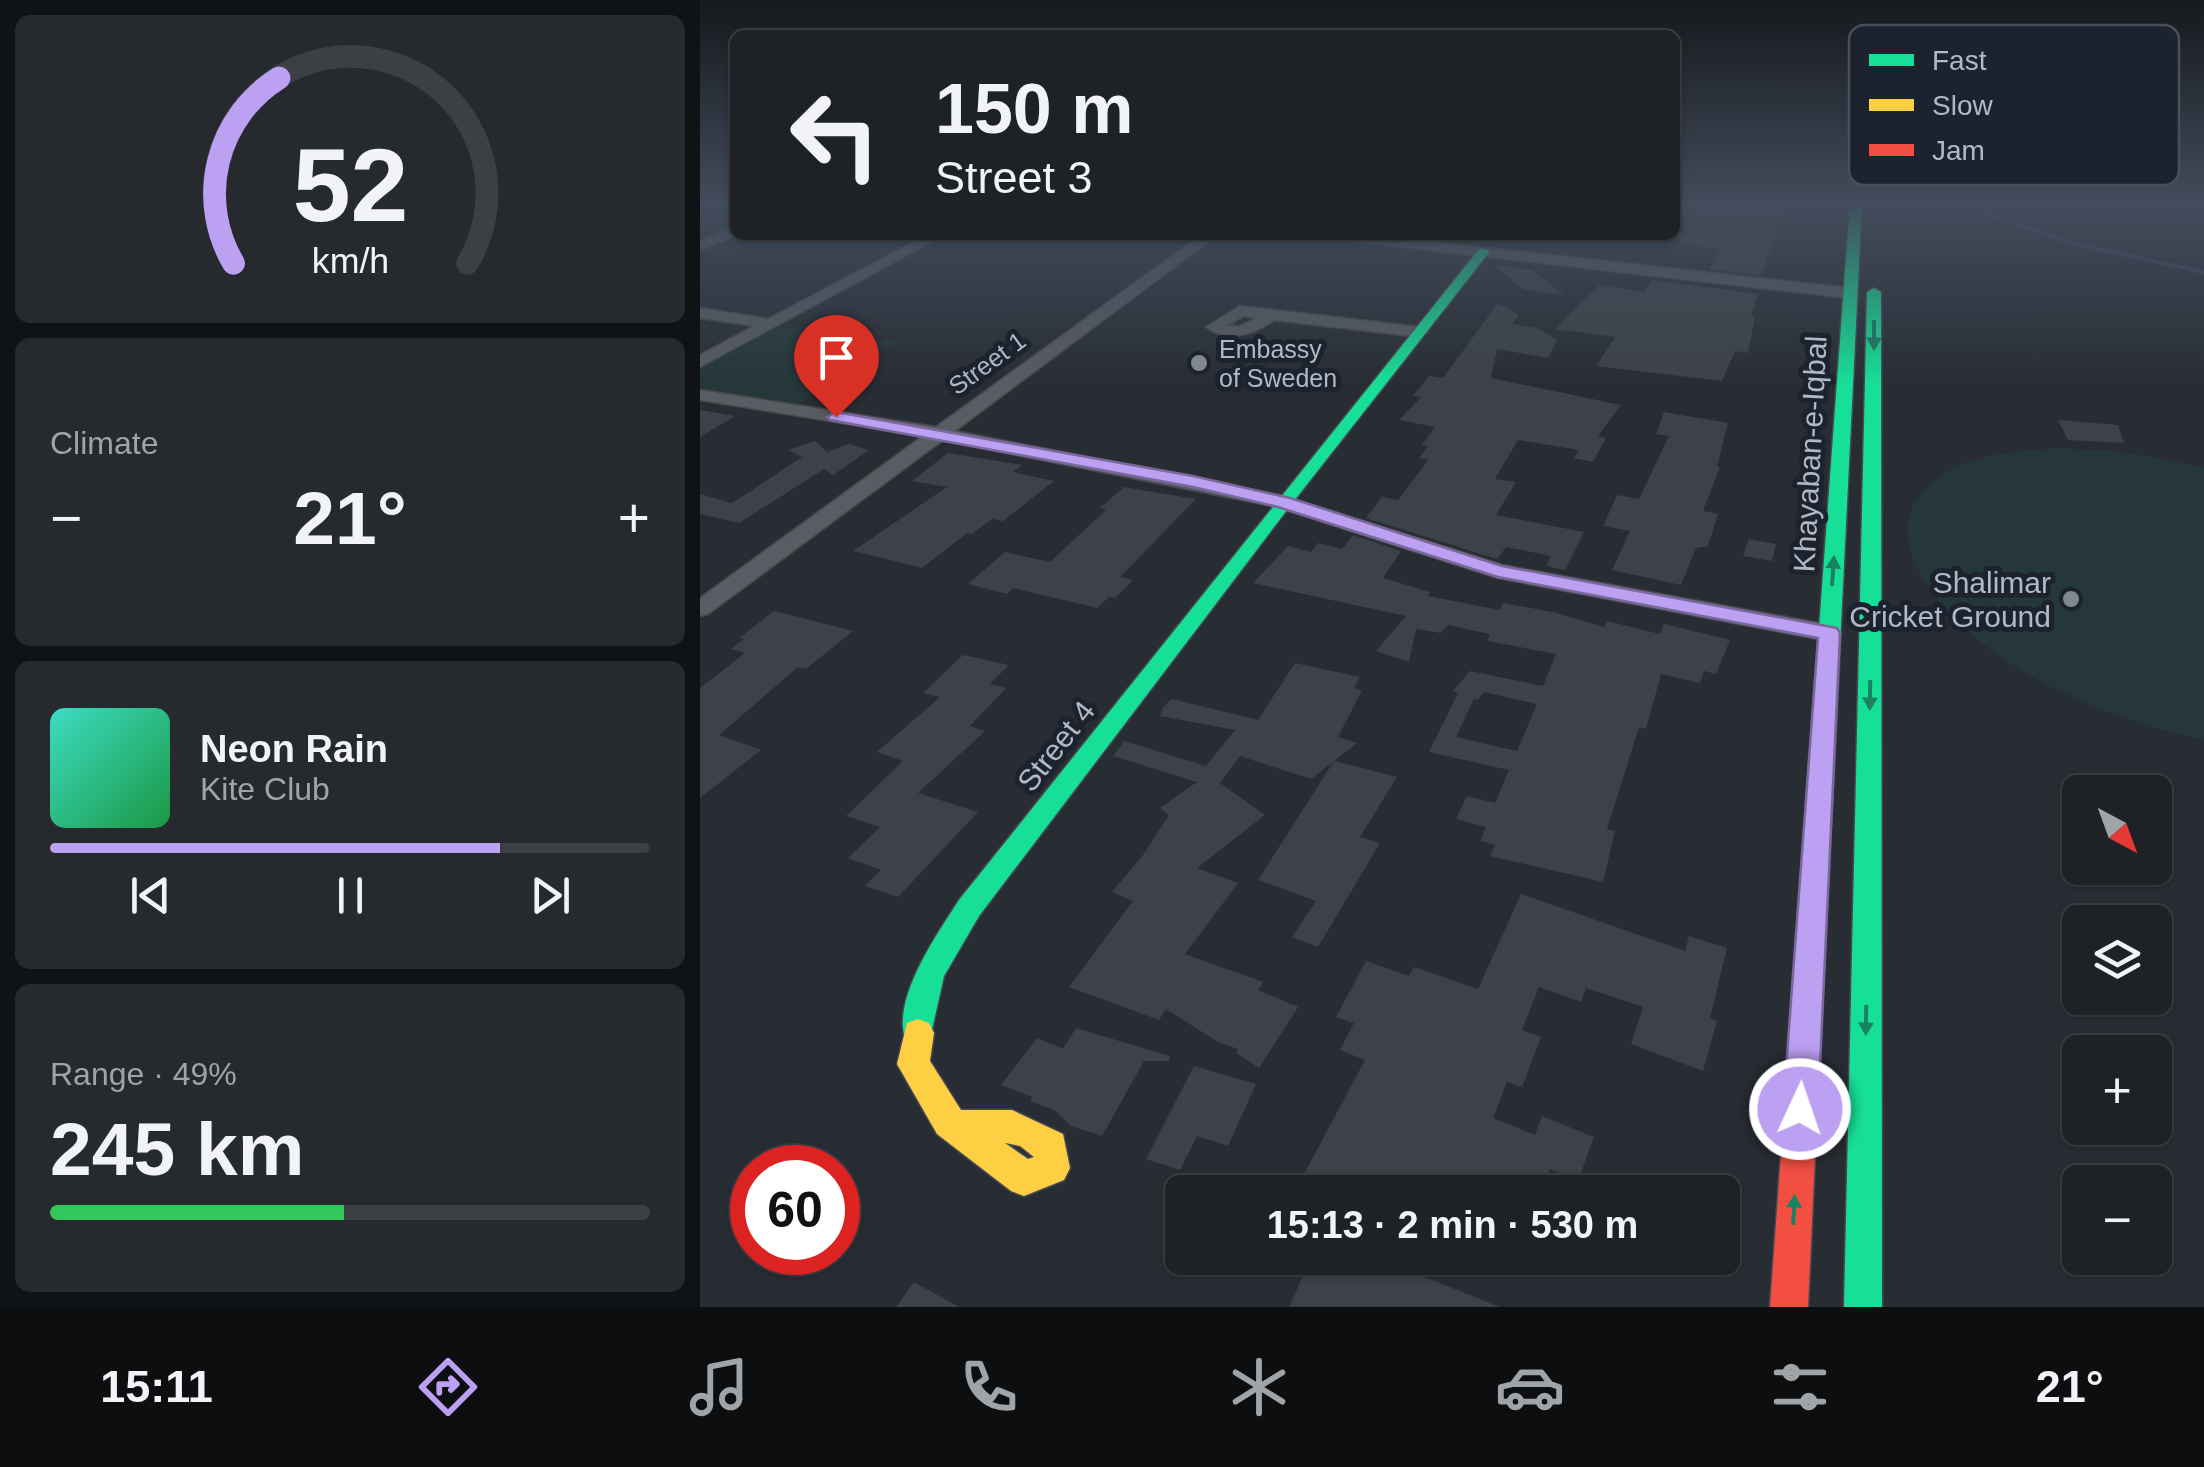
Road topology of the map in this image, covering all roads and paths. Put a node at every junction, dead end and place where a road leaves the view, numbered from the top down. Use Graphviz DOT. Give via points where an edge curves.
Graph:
graph roads {
  1 [pos="883,264"];
  2 [pos="1170,264"];
  3 [pos="1474,264"];
  4 [pos="1594,264"];
  5 [pos="1851,264"];
  6 [pos="1875,264"];
  7 [pos="1849,294"];
  8 [pos="700,313"];
  9 [pos="1270,315"];
  10 [pos="770,324"];
  11 [pos="1420,332"];
  12 [pos="700,362"];
  13 [pos="700,394"];
  14 [pos="1842,418"];
  15 [pos="1874,422"];
  16 [pos="937,434"];
  17 [pos="1283,502"];
  18 [pos="700,609"];
  19 [pos="1829,633"];
  20 [pos="968,1126"];
  21 [pos="1788,1307"];
  22 [pos="1863,1307"];
  1 -- 10 [label="street"];
  2 -- 16 [label="street, Street 1"];
  3 -- 11 [label="main road, Street 4"];
  4 -- 7 [label="street"];
  5 -- 7 [label="main road, Khayaban-e-Iqbal"];
  6 -- 15 [label="main road, Khayaban-e-Iqbal, one-way"];
  7 -- 14 [label="main road, Khayaban-e-Iqbal"];
  8 -- 10 [label="street"];
  9 -- 11 [label="street" via="1245,331 1214,327 1240,311"];
  10 -- 12 [label="street"];
  11 -- 17 [label="main road, Street 4"];
  13 -- 16 [label="street"];
  14 -- 15 [label="main road"];
  19 -- 14 [label="main road, Khayaban-e-Iqbal, one-way"];
  15 -- 22 [label="main road, Khayaban-e-Iqbal, one-way"];
  16 -- 17 [label="street"];
  16 -- 18 [label="street, Street 1"];
  17 -- 19 [label="street" via="1498,571"];
  17 -- 20 [label="main road, Street 4" via="969,908 928,973 914,1064 949,1122 1024,1178 1052,1168 1050,1146 1028,1127"];
  21 -- 19 [label="main road, Khayaban-e-Iqbal, one-way"];
}
